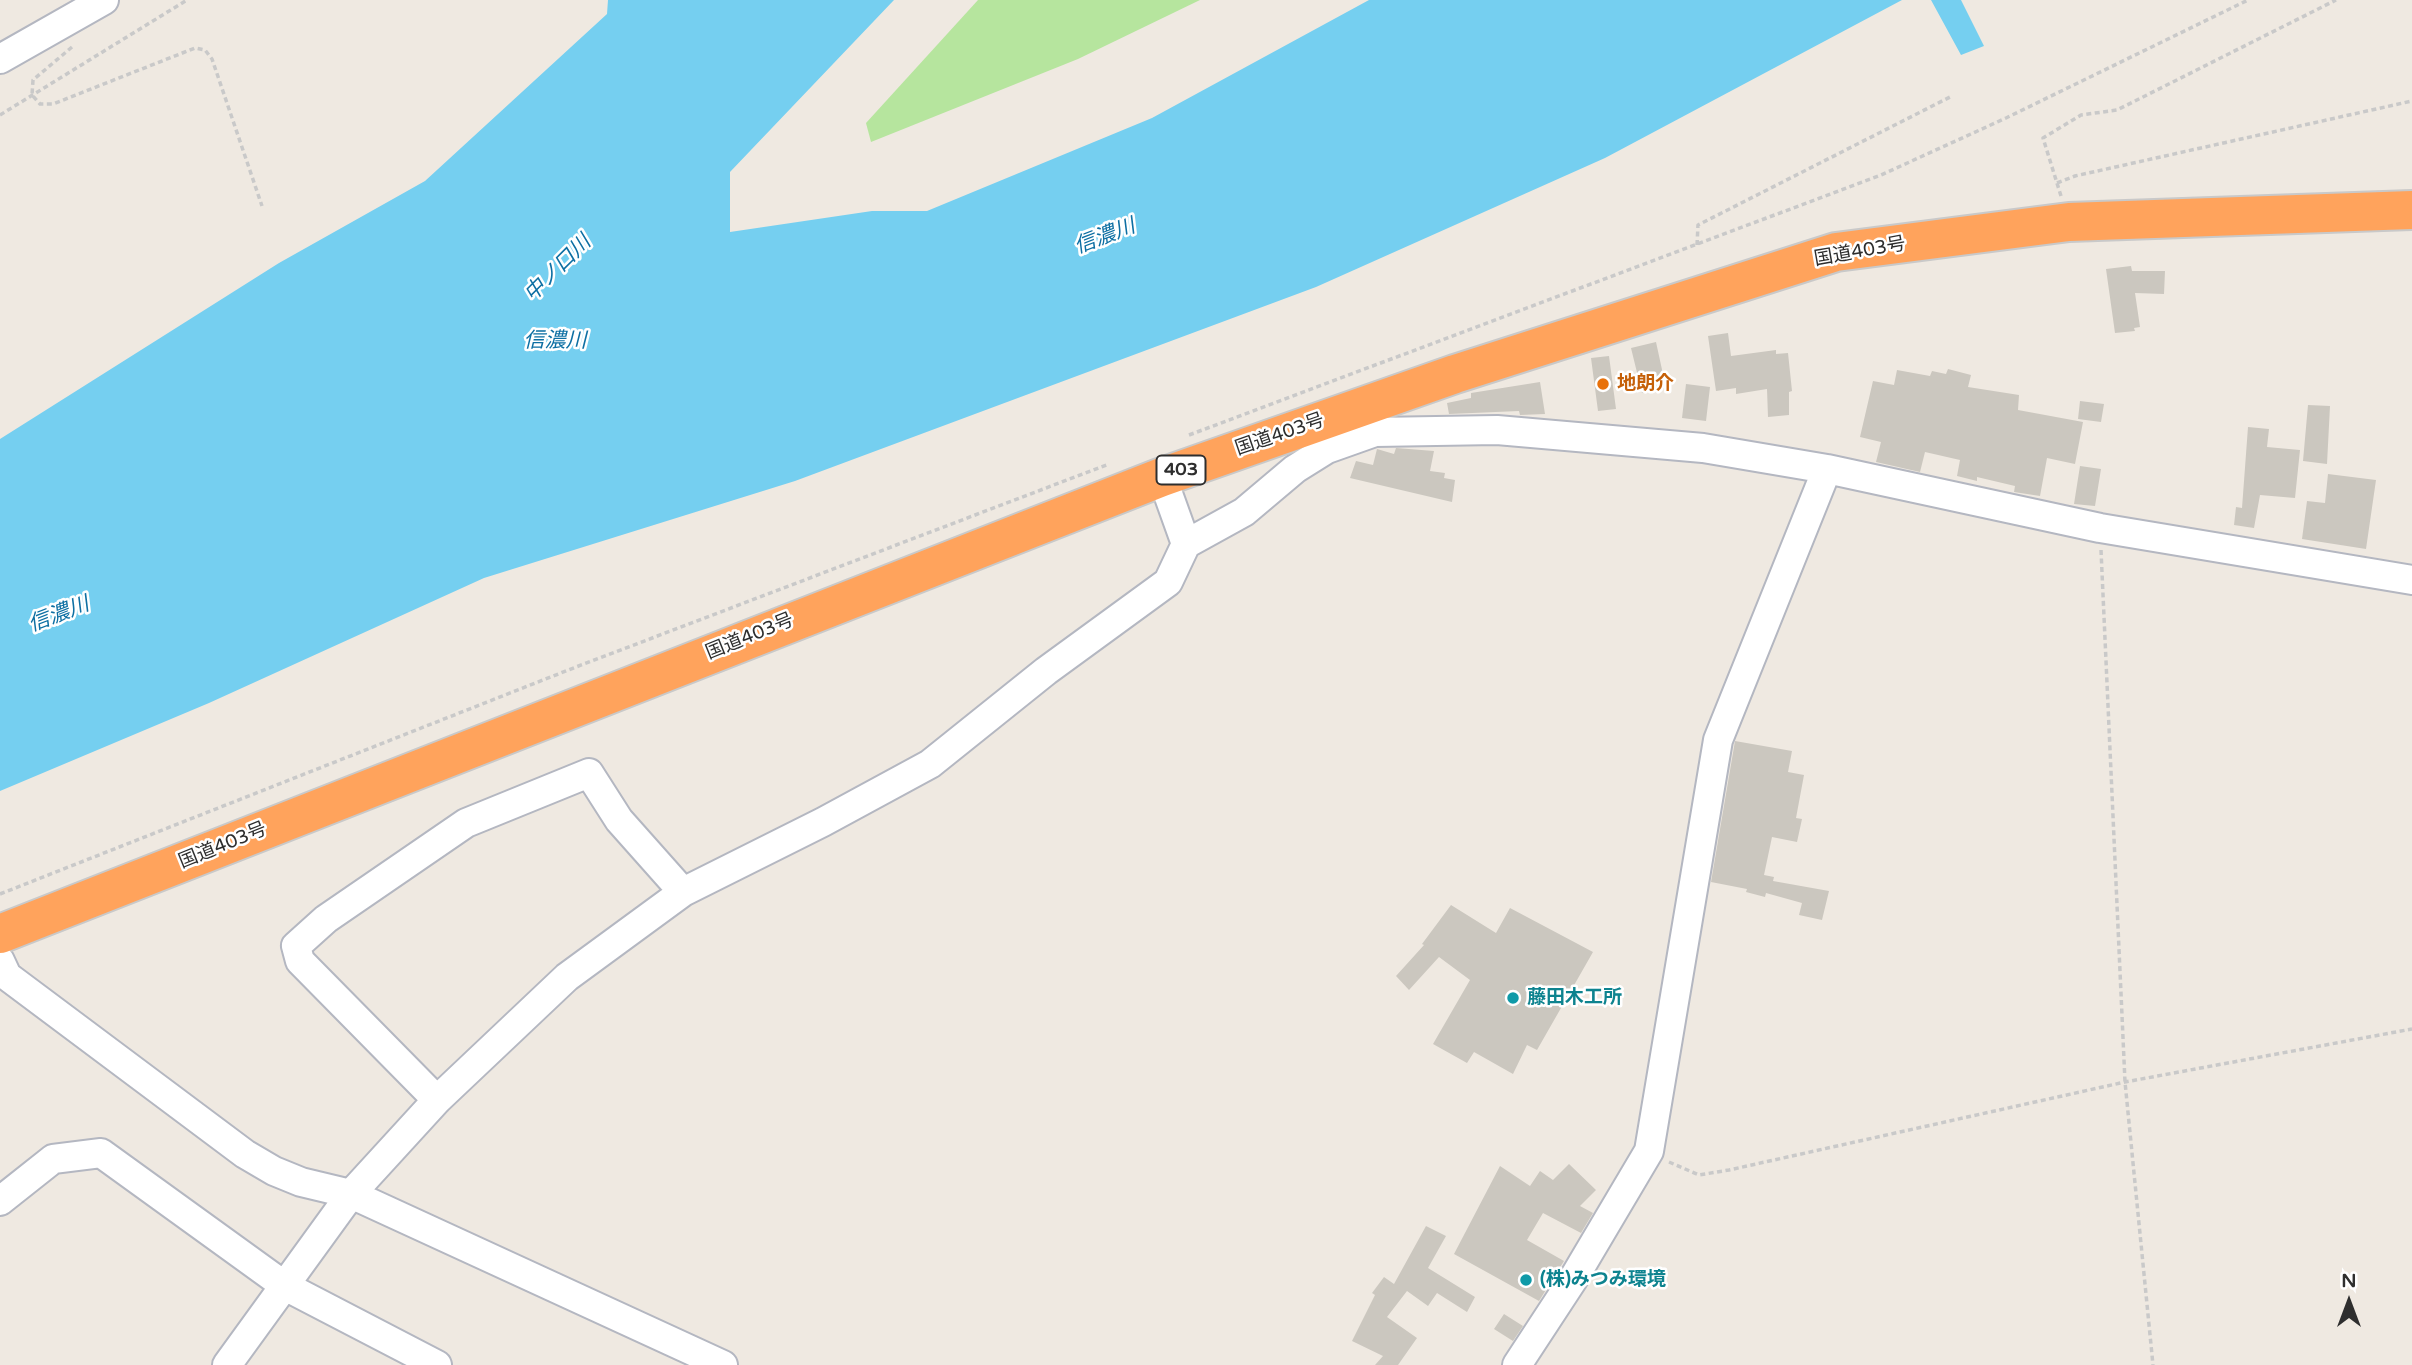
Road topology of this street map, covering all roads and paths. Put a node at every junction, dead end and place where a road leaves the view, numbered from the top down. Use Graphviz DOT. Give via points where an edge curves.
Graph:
graph roads {
  1 [pos="104,0"];
  2 [pos="187,0"];
  3 [pos="2336,0"];
  4 [pos="0,59"];
  5 [pos="32,96"];
  6 [pos="1950,97"];
  7 [pos="2412,101"];
  8 [pos="0,115"];
  9 [pos="2057,183"];
  10 [pos="262,206"];
  11 [pos="2412,210"];
  12 [pos="2069,222"];
  13 [pos="1697,245"];
  14 [pos="1827,469"];
  15 [pos="1162,477"];
  16 [pos="2100,528"];
  17 [pos="1186,544"];
  18 [pos="2412,580"];
  19 [pos="682,892"];
  20 [pos="0,933"];
  21 [pos="0,961"];
  22 [pos="2412,1029"];
  23 [pos="2125,1082"];
  24 [pos="437,1100"];
  25 [pos="1649,1152"];
  26 [pos="351,1194"];
  27 [pos="0,1201"];
  28 [pos="285,1286"];
  29 [pos="227,1365"];
  30 [pos="437,1365"];
  31 [pos="723,1365"];
  32 [pos="1517,1365"];
  33 [pos="2153,1365"];
  1 -- 4 [label="street"];
  2 -- 5 [label="path"];
  3 -- 9 [label="path" via="2117,110 2081,115 2043,138"];
  5 -- 8 [label="path"];
  5 -- 10 [label="path" via="40,104 53,104 195,48 205,50 212,58"];
  6 -- 13 [label="path" via="1698,225"];
  7 -- 9 [label="path"];
  9 -- 12 [label="path"];
  11 -- 12 [label="highway, 国道403号 / 403"];
  12 -- 15 [label="highway, 国道403号 / 403" via="1836,252 1455,374"];
  14 -- 16 [label="street"];
  14 -- 17 [label="street" via="1703,448 1497,430 1375,432 1327,449 1244,512"];
  14 -- 25 [label="street" via="1718,740"];
  15 -- 17 [label="street"];
  15 -- 20 [label="highway, 国道403号 / 403"];
  16 -- 18 [label="street"];
  16 -- 23 [label="path"];
  17 -- 19 [label="street" via="1168,582 930,764"];
  19 -- 24 [label="street" via="567,977"];
  19 -- 24 [label="street" via="619,820 589,774 466,824 326,919 296,946 300,961"];
  21 -- 26 [label="street" via="7,976 244,1154 301,1182"];
  22 -- 23 [label="path"];
  23 -- 25 [label="path" via="1699,1175"];
  23 -- 33 [label="path"];
  24 -- 26 [label="street"];
  25 -- 32 [label="street"];
  26 -- 28 [label="street"];
  26 -- 31 [label="street"];
  27 -- 28 [label="street" via="53,1159 102,1153"];
  28 -- 29 [label="street"];
  28 -- 30 [label="street"];
}
